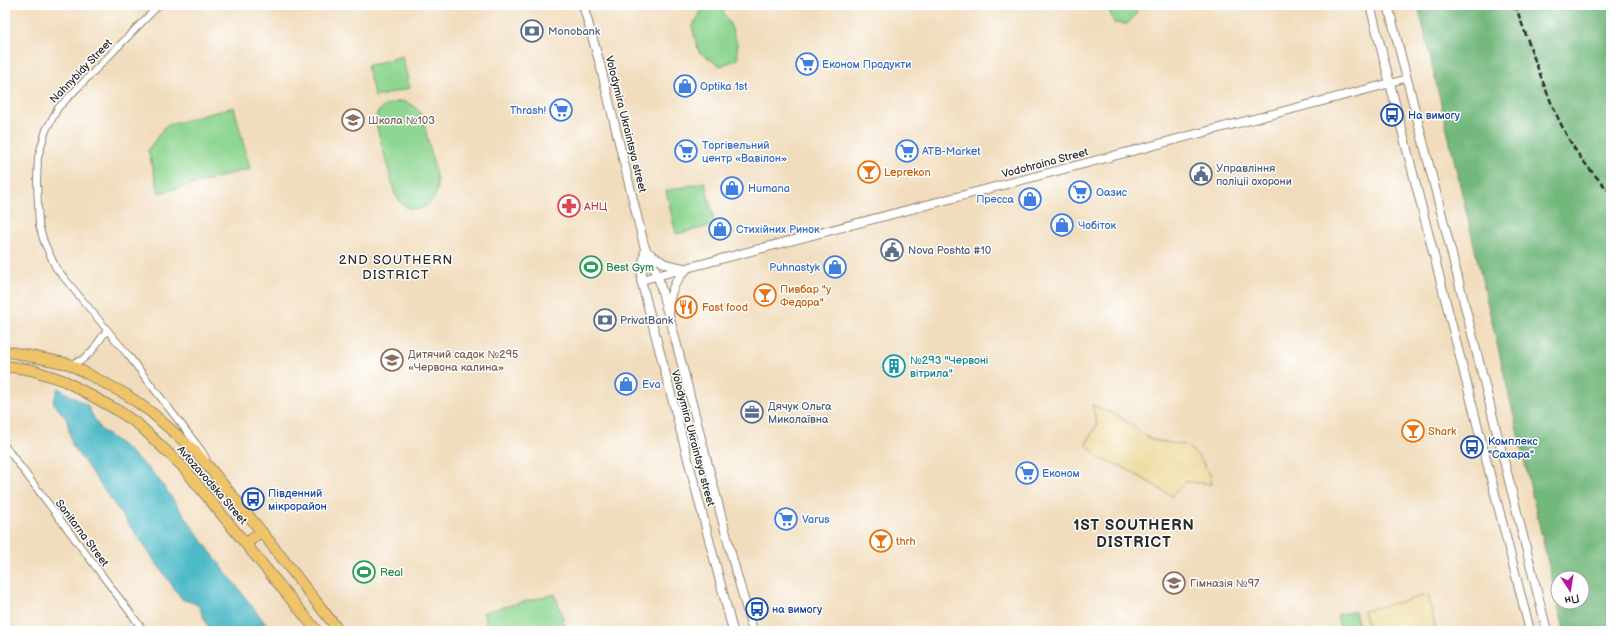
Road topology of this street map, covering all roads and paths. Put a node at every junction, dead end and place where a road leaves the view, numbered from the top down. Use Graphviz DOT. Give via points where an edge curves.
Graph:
graph roads {
  1 [pos="159,5"];
  2 [pos="583,5"];
  3 [pos="1370,5"];
  4 [pos="1388,5"];
  5 [pos="1408,78"];
  6 [pos="1391,83"];
  7 [pos="37,210"];
  8 [pos="645,250"];
  9 [pos="687,269"];
  10 [pos="658,276"];
  11 [pos="641,280"];
  12 [pos="669,315"];
  13 [pos="107,330"];
  14 [pos="5,351"];
  15 [pos="69,364"];
  16 [pos="5,366"];
  17 [pos="5,446"];
  18 [pos="213,472"];
  19 [pos="261,531"];
  20 [pos="246,544"];
  21 [pos="144,631"];
  22 [pos="317,631"];
  23 [pos="339,631"];
  24 [pos="733,631"];
  25 [pos="753,631"];
  26 [pos="1530,631"];
  27 [pos="1547,631"];
  1 -- 7 [label="street, Nahnybidy Street" via="58,108 46,130 38,158"];
  2 -- 8 [label="street, Volodymira Ukraintsya street" via="600,64"];
  3 -- 6 [label="street"];
  4 -- 5 [label="street"];
  5 -- 6 [label="street, Vodohraina Street"];
  5 -- 27 [label="street"];
  6 -- 9 [label="street, Vodohraina Street"];
  6 -- 26 [label="street"];
  7 -- 13 [label="street, Avtozavodska Street" via="42,236 56,268"];
  8 -- 9 [label="street" via="665,264"];
  8 -- 10 [label="street, Volodymira Ukraintsya street"];
  8 -- 11 [label="street, Volodymira Ukraintsya street"];
  9 -- 10 [label="street, Vodohraina Street"];
  9 -- 12 [label="street" via="679,277 672,291"];
  10 -- 11 [label="street, Vodohraina Street"];
  10 -- 12 [label="street, Volodymira Ukraintsya street"];
  11 -- 24 [label="street, Volodymira Ukraintsya street"];
  12 -- 25 [label="street, Volodymira Ukraintsya street"];
  13 -- 15 [label="street" via="82,360"];
  13 -- 18 [label="street, Avtozavodska Street" via="201,450"];
  14 -- 15 [label="main road, Avtozavodska Street"];
  15 -- 18 [label="main road, Avtozavodska Street" via="127,395 152,413 195,451"];
  16 -- 20 [label="main road, Avtozavodska Street" via="32,370 65,381 139,425 182,466"];
  17 -- 21 [label="street, Sanitarna Street"];
  18 -- 19 [label="main road, Avtozavodska Street"];
  19 -- 20 [label="main road"];
  19 -- 23 [label="main road, Avtozavodska Street"];
  20 -- 22 [label="main road, Avtozavodska Street"];
}
